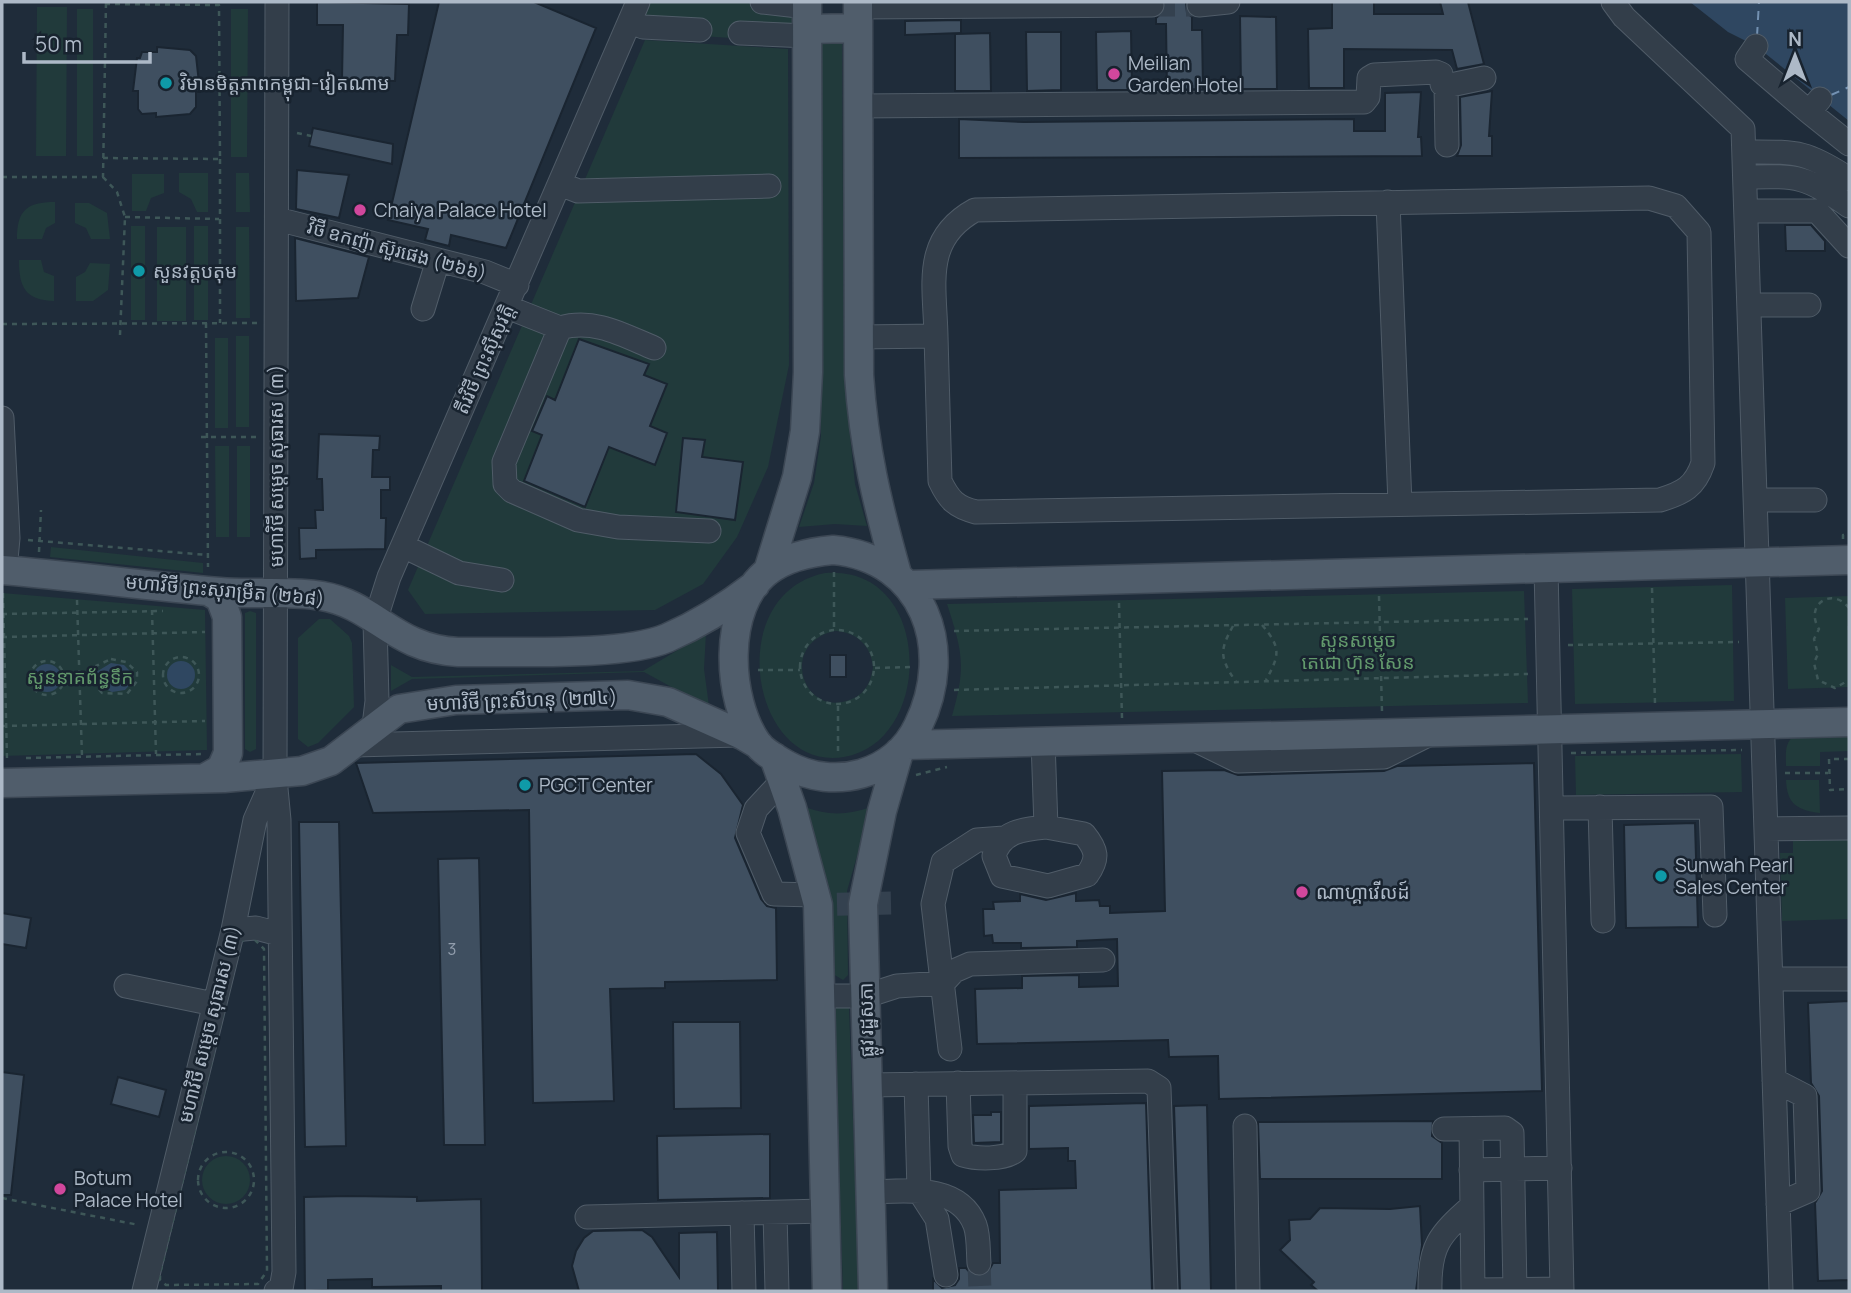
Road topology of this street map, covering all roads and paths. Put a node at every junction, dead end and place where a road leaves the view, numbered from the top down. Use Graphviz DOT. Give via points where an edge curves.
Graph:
graph roads {
  1 [pos="277,2"];
  2 [pos="762,2"];
  3 [pos="1227,2"];
  4 [pos="1613,2"];
  5 [pos="106,3"];
  6 [pos="219,3"];
  7 [pos="1144,4"];
  8 [pos="1199,5"];
  9 [pos="634,12"];
  10 [pos="858,12"];
  11 [pos="807,18"];
  12 [pos="700,30"];
  13 [pos="740,33"];
  14 [pos="1756,46"];
  15 [pos="1484,78"];
  16 [pos="1446,86"];
  17 [pos="858,106"];
  18 [pos="1849,144"];
  19 [pos="1447,145"];
  20 [pos="1744,146"];
  21 [pos="103,158"];
  22 [pos="220,159"];
  23 [pos="2,177"];
  24 [pos="103,177"];
  25 [pos="1849,179"];
  26 [pos="560,184"];
  27 [pos="769,186"];
  28 [pos="1745,195"];
  29 [pos="1388,202"];
  30 [pos="1849,206"];
  31 [pos="125,217"];
  32 [pos="220,219"];
  33 [pos="276,219"];
  34 [pos="1849,220"];
  35 [pos="1849,246"];
  36 [pos="438,260"];
  37 [pos="517,285"];
  38 [pos="1749,305"];
  39 [pos="1809,305"];
  40 [pos="507,307"];
  41 [pos="423,309"];
  42 [pos="206,323"];
  43 [pos="220,323"];
  44 [pos="276,323"];
  45 [pos="2,324"];
  46 [pos="121,324"];
  47 [pos="560,328"];
  48 [pos="120,335"];
  49 [pos="936,336"];
  50 [pos="859,337"];
  51 [pos="654,348"];
  52 [pos="2,418"];
  53 [pos="276,436"];
  54 [pos="201,437"];
  55 [pos="207,437"];
  56 [pos="1756,500"];
  57 [pos="1815,500"];
  58 [pos="1400,504"];
  59 [pos="41,510"];
  60 [pos="709,531"];
  61 [pos="1849,534"];
  62 [pos="8,538"];
  63 [pos="39,540"];
  64 [pos="403,546"];
  65 [pos="1846,547"];
  66 [pos="208,555"];
  67 [pos="1758,563"];
  68 [pos="1546,568"];
  69 [pos="834,569"];
  70 [pos="843,569"];
  71 [pos="824,570"];
  72 [pos="40,573"];
  73 [pos="3,576"];
  74 [pos="761,578"];
  75 [pos="902,579"];
  76 [pos="502,580"];
  77 [pos="1652,582"];
  78 [pos="1379,589"];
  79 [pos="208,591"];
  80 [pos="275,593"];
  81 [pos="1119,596"];
  82 [pos="77,597"];
  83 [pos="151,603"];
  84 [pos="1530,608"];
  85 [pos="1849,608"];
  86 [pos="152,611"];
  87 [pos="165,611"];
  88 [pos="78,612"];
  89 [pos="3,614"];
  90 [pos="375,621"];
  91 [pos="1380,622"];
  92 [pos="1262,625"];
  93 [pos="1233,626"];
  94 [pos="1120,628"];
  95 [pos="1738,629"];
  96 [pos="834,630"];
  97 [pos="209,632"];
  98 [pos="152,634"];
  99 [pos="78,636"];
  100 [pos="3,637"];
  101 [pos="954,639"];
  102 [pos="1653,644"];
  103 [pos="1568,645"];
  104 [pos="914,659"];
  105 [pos="45,660"];
  106 [pos="755,662"];
  107 [pos="756,670"];
  108 [pos="800,670"];
  109 [pos="1532,674"];
  110 [pos="163,676"];
  111 [pos="913,678"];
  112 [pos="1381,678"];
  113 [pos="1849,680"];
  114 [pos="92,681"];
  115 [pos="756,681"];
  116 [pos="1236,682"];
  117 [pos="1265,682"];
  118 [pos="956,683"];
  119 [pos="1121,685"];
  120 [pos="954,690"];
  121 [pos="951,701"];
  122 [pos="838,704"];
  123 [pos="1655,708"];
  124 [pos="1382,712"];
  125 [pos="1122,718"];
  126 [pos="209,721"];
  127 [pos="155,722"];
  128 [pos="1849,722"];
  129 [pos="80,724"];
  130 [pos="1762,724"];
  131 [pos="4,726"];
  132 [pos="374,726"];
  133 [pos="1550,729"];
  134 [pos="1043,741"];
  135 [pos="354,746"];
  136 [pos="903,749"];
  137 [pos="156,755"];
  138 [pos="764,755"];
  139 [pos="82,757"];
  140 [pos="2,759"];
  141 [pos="20,759"];
  142 [pos="1849,759"];
  143 [pos="838,762"];
  144 [pos="207,766"];
  145 [pos="1782,773"];
  146 [pos="1829,773"];
  147 [pos="275,775"];
  148 [pos="2,783"];
  149 [pos="1849,789"];
  150 [pos="1600,807"];
  151 [pos="1552,808"];
  152 [pos="1046,827"];
  153 [pos="1849,828"];
  154 [pos="1766,830"];
  155 [pos="1004,838"];
  156 [pos="815,895"];
  157 [pos="1715,915"];
  158 [pos="1603,921"];
  159 [pos="239,934"];
  160 [pos="279,934"];
  161 [pos="1103,960"];
  162 [pos="1771,979"];
  163 [pos="1849,979"];
  164 [pos="943,982"];
  165 [pos="126,986"];
  166 [pos="820,996"];
  167 [pos="866,996"];
  168 [pos="214,1004"];
  169 [pos="950,1049"];
  170 [pos="958,1083"];
  171 [pos="1014,1083"];
  172 [pos="916,1084"];
  173 [pos="868,1085"];
  174 [pos="1245,1126"];
  175 [pos="1444,1129"];
  176 [pos="1471,1129"];
  177 [pos="219,1153"];
  178 [pos="1560,1168"];
  179 [pos="1514,1169"];
  180 [pos="1471,1170"];
  181 [pos="919,1191"];
  182 [pos="870,1192"];
  183 [pos="2,1198"];
  184 [pos="1472,1206"];
  185 [pos="825,1212"];
  186 [pos="741,1213"];
  187 [pos="775,1213"];
  188 [pos="587,1217"];
  189 [pos="160,1229"];
  190 [pos="979,1263"];
  191 [pos="946,1275"];
  192 [pos="1515,1290"];
  193 [pos="1562,1290"];
  194 [pos="144,1291"];
  195 [pos="276,1291"];
  196 [pos="744,1291"];
  197 [pos="777,1291"];
  198 [pos="827,1291"];
  199 [pos="873,1291"];
  200 [pos="1167,1291"];
  201 [pos="1248,1291"];
  202 [pos="1430,1291"];
  203 [pos="1473,1291"];
  204 [pos="1781,1291"];
  1 -- 33 [label="street, មហាវិថី សម្តេច សុធារស (៣)"];
  2 -- 11 [label="street"];
  3 -- 8 [label="street"];
  4 -- 20 [label="street" via="1743,129"];
  5 -- 6 [label="path"];
  5 -- 21 [label="path"];
  6 -- 22 [label="path"];
  7 -- 10 [label="street"];
  9 -- 12 [label="street" via="643,27"];
  9 -- 26 [label="street, តីរវិថី ព្រះស៊ីសុវត្តិ"];
  10 -- 11 [label="main road"];
  10 -- 17 [label="main road"];
  11 -- 13 [label="street"];
  11 -- 74 [label="main road" via="805,431 797,478"];
  14 -- 18 [label="street" via="1746,59 1815,105"];
  15 -- 16 [label="street"];
  16 -- 17 [label="street" via="1436,72 1374,75 1369,78 1364,102"];
  16 -- 19 [label="street"];
  17 -- 50 [label="main road"];
  20 -- 25 [label="street" via="1798,152"];
  20 -- 28 [label="street"];
  21 -- 22 [label="path"];
  21 -- 24 [label="path"];
  22 -- 32 [label="path"];
  23 -- 24 [label="path"];
  24 -- 31 [label="path" via="117,192"];
  26 -- 27 [label="street" via="578,191"];
  26 -- 37 [label="street, តីរវិថី ព្រះស៊ីសុវត្តិ"];
  28 -- 30 [label="street" via="1795,176"];
  28 -- 34 [label="street" via="1812,199"];
  28 -- 35 [label="street" via="1817,211"];
  28 -- 38 [label="street"];
  29 -- 49 [label="street" via="975,209 944,234 935,254"];
  29 -- 58 [label="street"];
  29 -- 58 [label="street" via="1649,198 1676,206 1699,232 1700,250 1703,463 1690,488 1660,500"];
  31 -- 32 [label="path"];
  31 -- 46 [label="path"];
  32 -- 43 [label="path"];
  33 -- 36 [label="street, វិថី ឧកញ៉ា ស៊ួរផេង (២៦៦)"];
  33 -- 44 [label="street, មហាវិថី សម្តេច សុធារស (៣)"];
  36 -- 37 [label="street, វិថី ឧកញ៉ា ស៊ួរផេង (២៦៦)"];
  36 -- 41 [label="street"];
  37 -- 40 [label="street, តីរវិថី ព្រះស៊ីសុវត្តិ"];
  38 -- 39 [label="street"];
  38 -- 56 [label="street"];
  40 -- 47 [label="street"];
  40 -- 64 [label="street, តីរវិថី ព្រះស៊ីសុវត្តិ"];
  42 -- 43 [label="path"];
  42 -- 46 [label="path"];
  42 -- 55 [label="path"];
  43 -- 44 [label="path"];
  44 -- 53 [label="street, មហាវិថី សម្តេច សុធារស (៣)"];
  45 -- 46 [label="path"];
  46 -- 48 [label="path"];
  47 -- 51 [label="street" via="576,323 602,327"];
  47 -- 60 [label="street" via="504,462 505,484 578,520 618,527"];
  49 -- 50 [label="street"];
  49 -- 58 [label="street" via="940,481 958,507 976,512"];
  50 -- 75 [label="main road" via="863,436 871,482"];
  52 -- 62 [label="street"];
  53 -- 55 [label="path"];
  53 -- 80 [label="street, មហាវិថី សម្តេច សុធារស (៣)"];
  54 -- 55 [label="path"];
  55 -- 66 [label="path"];
  56 -- 57 [label="street"];
  56 -- 67 [label="street"];
  59 -- 63 [label="path"];
  61 -- 65 [label="path"];
  62 -- 63 [label="path"];
  62 -- 73 [label="street"];
  63 -- 66 [label="path"];
  63 -- 72 [label="path"];
  64 -- 76 [label="street" via="459,573"];
  64 -- 90 [label="street, តីរវិថី ព្រះស៊ីសុវត្តិ"];
  65 -- 67 [label="main road"];
  66 -- 79 [label="path"];
  67 -- 68 [label="main road"];
  67 -- 130 [label="street"];
  68 -- 75 [label="main road"];
  68 -- 133 [label="street"];
  69 -- 70 [label="path"];
  69 -- 71 [label="path"];
  69 -- 96 [label="path"];
  72 -- 73 [label="main road, មហាវិថី ព្រះសុរាម្រឹត (២៦៨)"];
  72 -- 79 [label="main road, មហាវិថី ព្រះសុរាម្រឹត (២៦៨)"];
  73 -- 89 [label="path"];
  74 -- 75 [label="main road, មហាវិថី ព្រះសុរាម្រឹត (២៦៨)" via="812,552 833,550 856,552"];
  74 -- 90 [label="main road, មហាវិថី ព្រះសុរាម្រឹត (២៦៨)" via="730,604 666,639 623,648 435,651"];
  74 -- 138 [label="main road" via="738,625 734,669 744,719"];
  75 -- 136 [label="main road, ផ្លូវ រដ្ឋសភា" via="929,624 934,662 926,705"];
  77 -- 102 [label="path"];
  78 -- 91 [label="path"];
  79 -- 80 [label="main road, មហាវិថី ព្រះសុរាម្រឹត (២៦៨)"];
  79 -- 144 [label="main road" via="220,598 227,617 228,753 221,769"];
  80 -- 90 [label="main road, មហាវិថី ព្រះសុរាម្រឹត (២៦៨)" via="332,598"];
  80 -- 147 [label="street, មហាវិថី សម្តេច សុធារស (៣)"];
  81 -- 94 [label="path"];
  82 -- 88 [label="path"];
  83 -- 86 [label="path"];
  84 -- 91 [label="path" via="1530,620"];
  85 -- 113 [label="path" via="1833,597 1822,600 1814,610 1819,629 1814,639 1818,680 1835,688"];
  86 -- 87 [label="path"];
  86 -- 88 [label="path"];
  86 -- 98 [label="path"];
  88 -- 89 [label="path"];
  88 -- 99 [label="path"];
  89 -- 100 [label="path"];
  90 -- 132 [label="street, តីរវិថី ព្រះស៊ីសុវត្តិ"];
  91 -- 92 [label="path"];
  91 -- 112 [label="path"];
  92 -- 93 [label="path"];
  92 -- 117 [label="path" via="1275,640 1277,660"];
  93 -- 94 [label="path"];
  93 -- 116 [label="path" via="1223,644 1223,663"];
  94 -- 101 [label="path" via="951,631"];
  94 -- 119 [label="path"];
  95 -- 102 [label="path" via="1739,642"];
  96 -- 108 [label="path" via="810,643"];
  96 -- 122 [label="path" via="856,635 865,643 875,668 865,691"];
  97 -- 98 [label="path"];
  98 -- 99 [label="path"];
  98 -- 127 [label="path"];
  99 -- 100 [label="path"];
  99 -- 129 [label="path"];
  100 -- 131 [label="path"];
  102 -- 103 [label="path"];
  102 -- 123 [label="path"];
  104 -- 111 [label="path"];
  105 -- 105 [label="path" via="34,667 30,678 35,691 53,695 65,676 57,663"];
  106 -- 107 [label="path"];
  107 -- 108 [label="path"];
  107 -- 115 [label="path"];
  108 -- 122 [label="path" via="816,697"];
  109 -- 112 [label="path"];
  110 -- 110 [label="path" via="168,688 184,693 195,688 200,675 196,663 181,657 169,661"];
  112 -- 117 [label="path"];
  112 -- 124 [label="path"];
  114 -- 114 [label="path" via="103,693 119,696 134,688 138,676 126,662 111,659 96,666"];
  116 -- 117 [label="path"];
  116 -- 119 [label="path"];
  118 -- 120 [label="path"];
  119 -- 120 [label="path"];
  119 -- 125 [label="path"];
  120 -- 121 [label="path"];
  122 -- 143 [label="path"];
  126 -- 127 [label="path"];
  127 -- 129 [label="path"];
  127 -- 137 [label="path"];
  128 -- 130 [label="main road"];
  129 -- 131 [label="path"];
  129 -- 139 [label="path"];
  130 -- 133 [label="main road"];
  130 -- 154 [label="street"];
  131 -- 140 [label="path" via="7,759"];
  132 -- 135 [label="main road, មហាវិថី ព្រះសីហនុ (២៧៤)"];
  132 -- 138 [label="main road, មហាវិថី ព្រះសីហនុ (២៧៤)" via="399,709 432,702 628,695 667,702"];
  133 -- 134 [label="main road"];
  133 -- 151 [label="street"];
  134 -- 136 [label="main road"];
  134 -- 152 [label="street"];
  135 -- 138 [label="street"];
  135 -- 147 [label="main road, មហាវិថី ព្រះសីហនុ (២៧៤)" via="331,761"];
  136 -- 138 [label="main road, មហាវិថី ព្រះសីហនុ (២៧៤)" via="862,775 839,779 793,768"];
  136 -- 167 [label="main road, ផ្លូវ រដ្ឋសភា" via="882,811 863,904"];
  137 -- 139 [label="path"];
  137 -- 144 [label="path"];
  138 -- 156 [label="main road"];
  138 -- 156 [label="street" via="748,833 774,894"];
  139 -- 141 [label="path"];
  142 -- 146 [label="path" via="1829,759"];
  144 -- 147 [label="main road, មហាវិថី ព្រះសីហនុ (២៧៤)"];
  144 -- 148 [label="main road, មហាវិថី ព្រះសីហនុ (២៧៤)"];
  145 -- 146 [label="path"];
  146 -- 149 [label="path" via="1830,790"];
  147 -- 159 [label="street, មហាវិថី សម្តេច សុធារស (៣)" via="254,820"];
  147 -- 160 [label="street"];
  150 -- 151 [label="street"];
  150 -- 157 [label="street" via="1711,807"];
  150 -- 158 [label="street"];
  151 -- 178 [label="street"];
  152 -- 155 [label="street"];
  152 -- 155 [label="street" via="1084,834 1097,854 1087,875 1048,886 1002,876 994,856"];
  153 -- 154 [label="street"];
  154 -- 162 [label="street"];
  155 -- 164 [label="street" via="977,840 943,862 933,904"];
  156 -- 166 [label="main road"];
  159 -- 159 [label="path" via="160,1274 166,1284 258,1284 267,1271 264,949 261,943"];
  159 -- 160 [label="street" via="256,928"];
  159 -- 168 [label="street, មហាវិថី សម្តេច សុធារស (៣)"];
  160 -- 195 [label="street" via="284,1272 281,1289"];
  161 -- 164 [label="street" via="970,964"];
  162 -- 163 [label="street"];
  162 -- 204 [label="street"];
  164 -- 167 [label="street" via="897,986"];
  164 -- 169 [label="street"];
  165 -- 168 [label="street"];
  166 -- 167 [label="street"];
  166 -- 185 [label="main road"];
  167 -- 173 [label="main road, ផ្លូវ រដ្ឋសភា"];
  168 -- 189 [label="street, មហាវិថី សម្តេច សុធារស (៣)"];
  170 -- 171 [label="street"];
  170 -- 171 [label="street" via="960,1146 963,1155 971,1157 1010,1156 1015,1151"];
  170 -- 172 [label="street"];
  171 -- 200 [label="street" via="1149,1081 1159,1088"];
  172 -- 173 [label="street"];
  172 -- 181 [label="street"];
  173 -- 182 [label="main road, ផ្លូវ រដ្ឋសភា"];
  174 -- 201 [label="street"];
  175 -- 176 [label="street"];
  176 -- 179 [label="street" via="1510,1129"];
  176 -- 180 [label="street"];
  177 -- 177 [label="path" via="239,1155 254,1176 251,1194 231,1208 211,1204 198,1183 201,1166"];
  178 -- 179 [label="street"];
  178 -- 193 [label="street"];
  179 -- 180 [label="street"];
  179 -- 192 [label="street"];
  180 -- 184 [label="street"];
  181 -- 182 [label="street"];
  181 -- 190 [label="street" via="940,1194 958,1204 974,1224"];
  181 -- 191 [label="street" via="937,1219"];
  182 -- 199 [label="main road, ផ្លូវ រដ្ឋសភា"];
  183 -- 189 [label="path"];
  184 -- 202 [label="street" via="1437,1242 1431,1258"];
  184 -- 203 [label="street"];
  185 -- 187 [label="street"];
  185 -- 198 [label="main road"];
  186 -- 187 [label="street"];
  186 -- 188 [label="street"];
  186 -- 196 [label="street"];
  187 -- 197 [label="street"];
  189 -- 194 [label="street, មហាវិថី សម្តេច សុធារស (៣)"];
  192 -- 193 [label="street"];
  192 -- 203 [label="street"];
}
